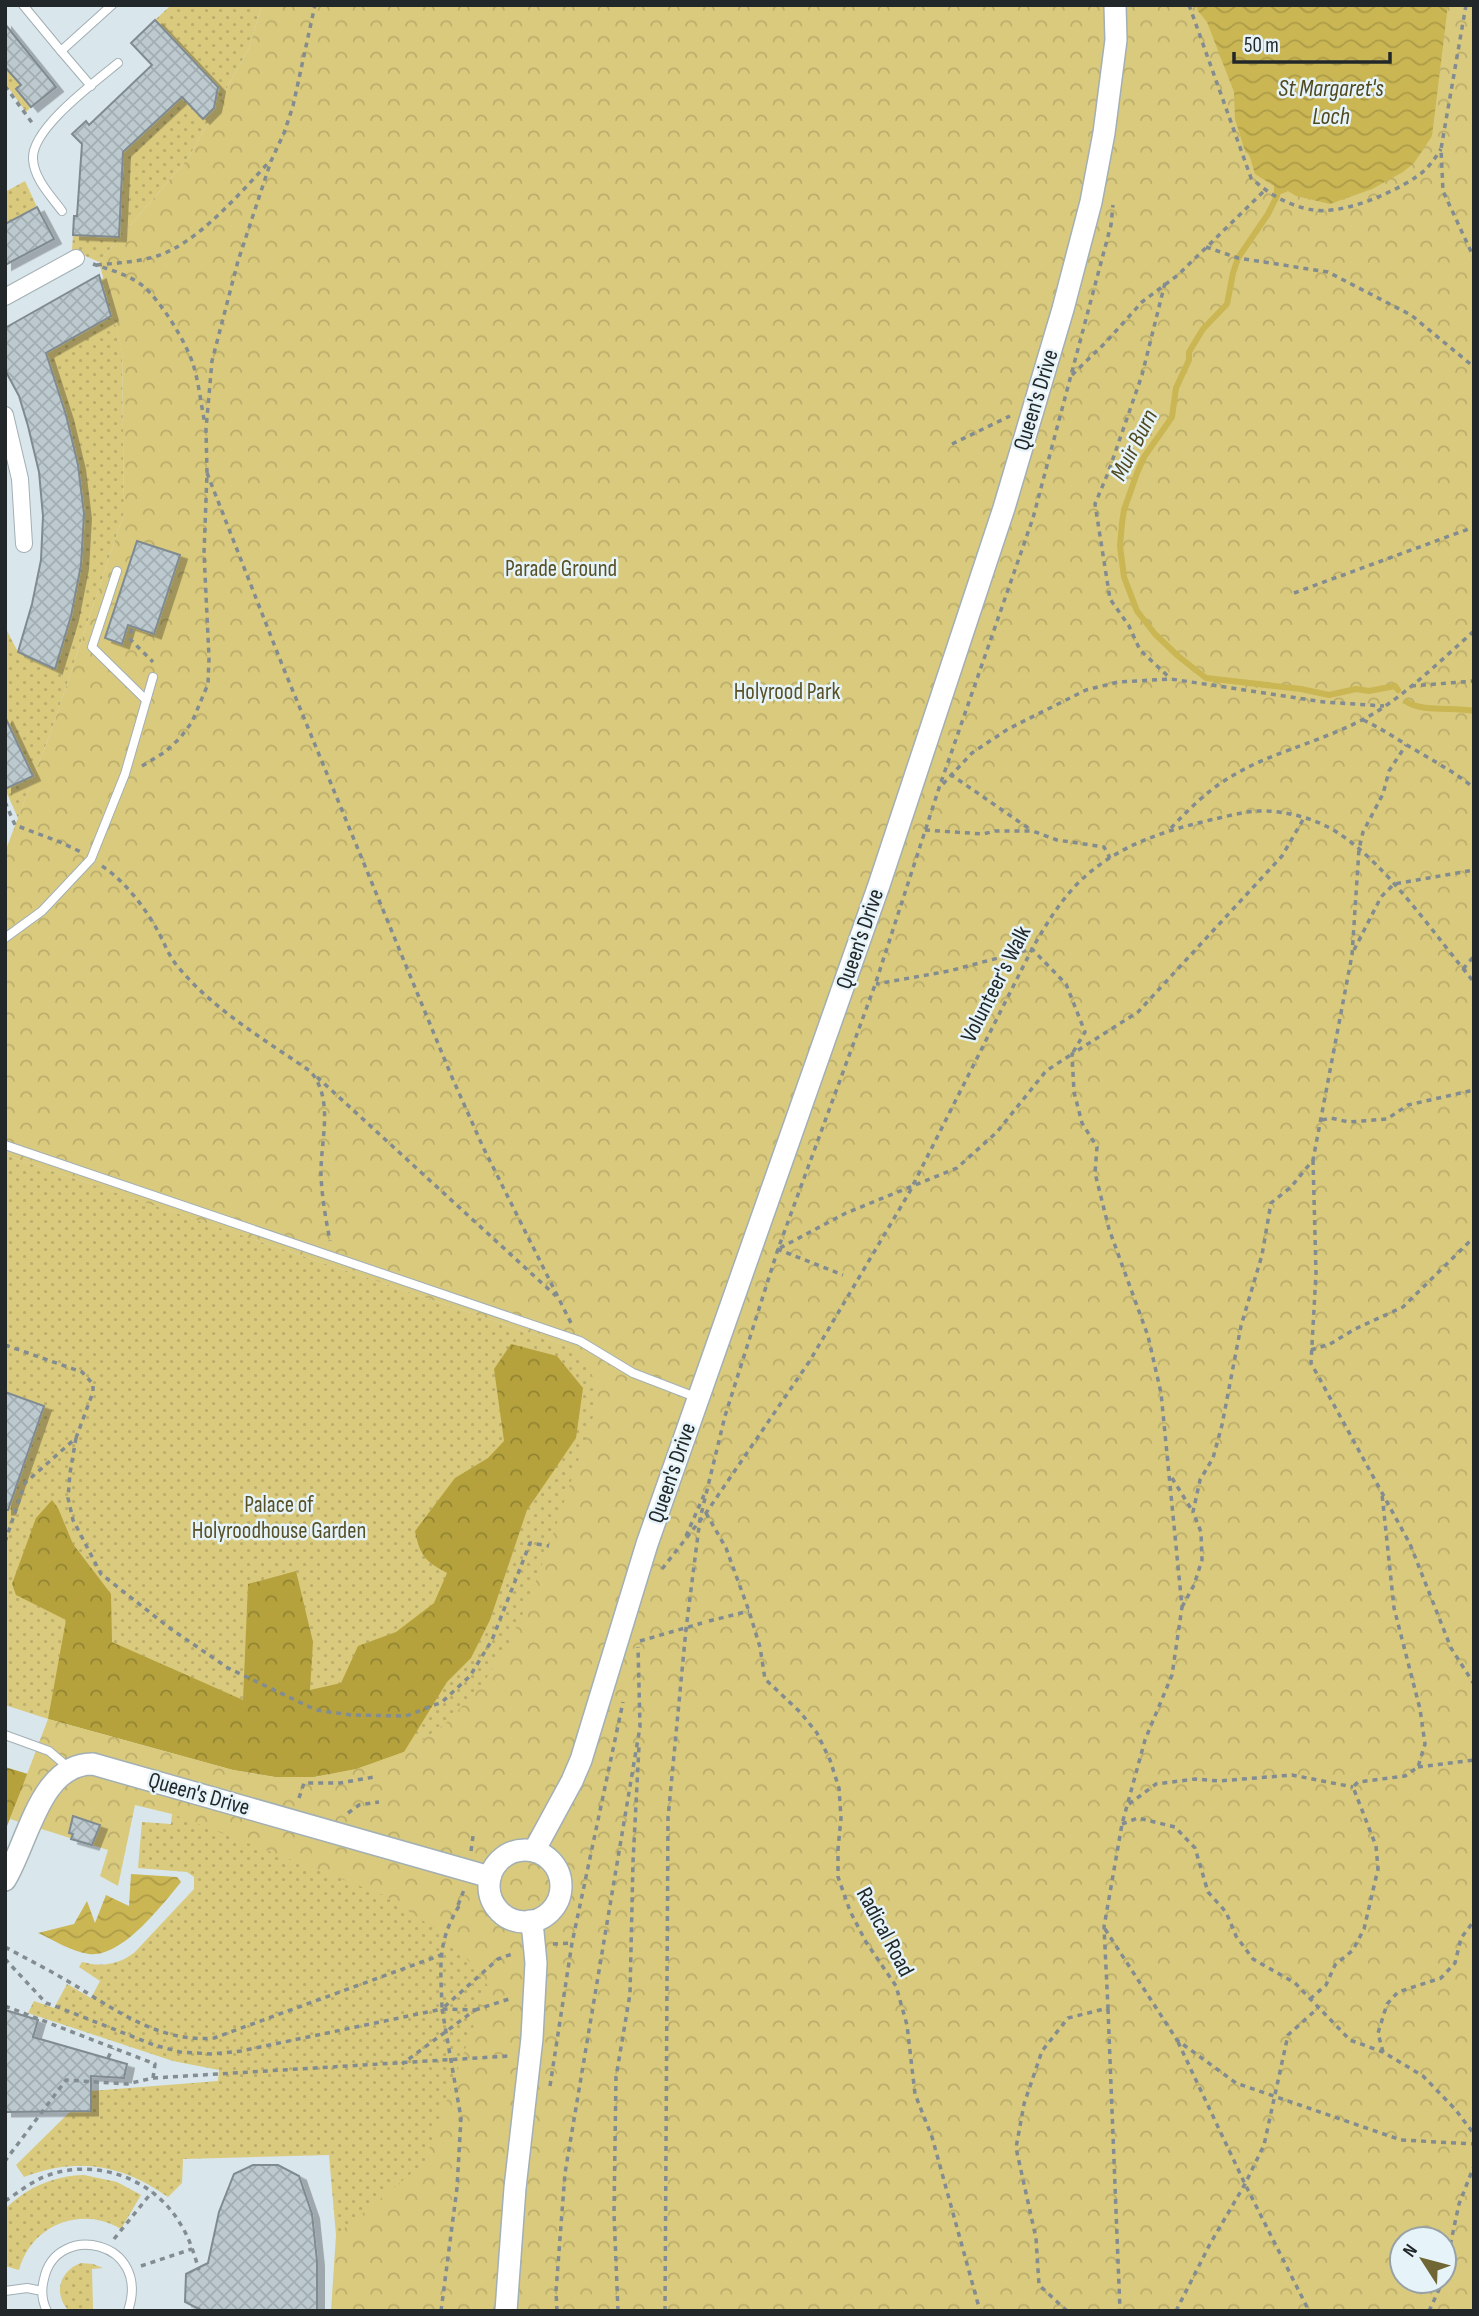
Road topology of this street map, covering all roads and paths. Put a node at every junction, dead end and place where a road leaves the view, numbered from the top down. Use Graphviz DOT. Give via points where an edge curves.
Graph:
graph roads {
  1 [pos="23,5"];
  2 [pos="112,5"];
  3 [pos="315,5"];
  4 [pos="1115,5"];
  5 [pos="1189,5"];
  6 [pos="1466,5"];
  7 [pos="61,51"];
  8 [pos="118,63"];
  9 [pos="5,86"];
  10 [pos="91,86"];
  11 [pos="41,135"];
  12 [pos="1441,149"];
  13 [pos="271,161"];
  14 [pos="1265,190"];
  15 [pos="62,211"];
  16 [pos="1206,247"];
  17 [pos="76,258"];
  18 [pos="1474,258"];
  19 [pos="1165,283"];
  20 [pos="5,297"];
  21 [pos="1474,367"];
  22 [pos="1071,375"];
  23 [pos="1035,404"];
  24 [pos="5,415"];
  25 [pos="206,429"];
  26 [pos="952,444"];
  27 [pos="207,473"];
  28 [pos="1474,527"];
  29 [pos="24,544"];
  30 [pos="117,571"];
  31 [pos="1294,593"];
  32 [pos="132,629"];
  33 [pos="1474,631"];
  34 [pos="153,677"];
  35 [pos="1171,679"];
  36 [pos="1474,681"];
  37 [pos="1409,686"];
  38 [pos="146,700"];
  39 [pos="1384,706"];
  40 [pos="1363,720"];
  41 [pos="1406,745"];
  42 [pos="125,774"];
  43 [pos="950,774"];
  44 [pos="939,788"];
  45 [pos="1474,788"];
  46 [pos="5,802"];
  47 [pos="1304,818"];
  48 [pos="925,830"];
  49 [pos="1170,830"];
  50 [pos="1033,831"];
  51 [pos="1359,849"];
  52 [pos="1110,858"];
  53 [pos="91,859"];
  54 [pos="1474,870"];
  55 [pos="1394,884"];
  56 [pos="5,938"];
  57 [pos="1032,949"];
  58 [pos="1352,955"];
  59 [pos="1474,956"];
  60 [pos="1463,969"];
  61 [pos="1474,982"];
  62 [pos="875,985"];
  63 [pos="1072,1054"];
  64 [pos="310,1071"];
  65 [pos="1474,1090"];
  66 [pos="1320,1121"];
  67 [pos="5,1146"];
  68 [pos="1313,1160"];
  69 [pos="913,1185"];
  70 [pos="1474,1237"];
  71 [pos="332,1257"];
  72 [pos="843,1275"];
  73 [pos="559,1299"];
  74 [pos="580,1341"];
  75 [pos="5,1345"];
  76 [pos="1311,1350"];
  77 [pos="699,1398"];
  78 [pos="76,1438"];
  79 [pos="1170,1475"];
  80 [pos="708,1487"];
  81 [pos="1382,1494"];
  82 [pos="1193,1512"];
  83 [pos="706,1513"];
  84 [pos="700,1519"];
  85 [pos="683,1541"];
  86 [pos="5,1542"];
  87 [pos="549,1546"];
  88 [pos="662,1570"];
  89 [pos="1182,1607"];
  90 [pos="748,1611"];
  91 [pos="709,1621"];
  92 [pos="702,1623"];
  93 [pos="686,1629"];
  94 [pos="638,1642"];
  95 [pos="632,1667"];
  96 [pos="1474,1684"];
  97 [pos="625,1692"];
  98 [pos="640,1727"];
  99 [pos="5,1735"];
  100 [pos="1474,1760"];
  101 [pos="1418,1767"];
  102 [pos="69,1768"];
  103 [pos="374,1777"];
  104 [pos="1353,1787"];
  105 [pos="299,1798"];
  106 [pos="379,1801"];
  107 [pos="1127,1805"];
  108 [pos="348,1813"];
  109 [pos="1122,1824"];
  110 [pos="534,1851"];
  111 [pos="490,1877"];
  112 [pos="5,1880"];
  113 [pos="459,1906"];
  114 [pos="530,1921"];
  115 [pos="1474,1921"];
  116 [pos="1104,1927"];
  117 [pos="5,1947"];
  118 [pos="441,1955"];
  119 [pos="5,1959"];
  120 [pos="498,1959"];
  121 [pos="509,1999"];
  122 [pos="1310,1999"];
  123 [pos="5,2006"];
  124 [pos="1108,2008"];
  125 [pos="1318,2008"];
  126 [pos="442,2009"];
  127 [pos="475,2010"];
  128 [pos="446,2031"];
  129 [pos="1177,2040"];
  130 [pos="113,2048"];
  131 [pos="1383,2052"];
  132 [pos="509,2056"];
  133 [pos="108,2059"];
  134 [pos="451,2060"];
  135 [pos="401,2064"];
  136 [pos="100,2076"];
  137 [pos="153,2078"];
  138 [pos="97,2082"];
  139 [pos="1274,2096"];
  140 [pos="548,2098"];
  141 [pos="1474,2134"];
  142 [pos="1474,2144"];
  143 [pos="5,2161"];
  144 [pos="1474,2166"];
  145 [pos="1245,2183"];
  146 [pos="152,2192"];
  147 [pos="5,2201"];
  148 [pos="1454,2225"];
  149 [pos="114,2239"];
  150 [pos="192,2249"];
  151 [pos="137,2268"];
  152 [pos="199,2270"];
  153 [pos="5,2291"];
  154 [pos="42,2291"];
  155 [pos="1436,2295"];
  156 [pos="47,2311"];
  157 [pos="128,2311"];
  158 [pos="441,2311"];
  159 [pos="506,2311"];
  160 [pos="557,2311"];
  161 [pos="618,2311"];
  162 [pos="665,2311"];
  163 [pos="979,2311"];
  164 [pos="1068,2311"];
  165 [pos="1120,2311"];
  166 [pos="1177,2311"];
  167 [pos="1309,2311"];
  168 [pos="1429,2311"];
  1 -- 7 [label="lane"];
  2 -- 7 [label="lane"];
  3 -- 13 [label="path" via="293,106"];
  4 -- 23 [label="street, Queen's Drive" via="1116,40 1091,202"];
  5 -- 14 [label="path" via="1251,178"];
  6 -- 12 [label="path"];
  7 -- 10 [label="lane"];
  8 -- 10 [label="lane"];
  9 -- 11 [label="path"];
  10 -- 11 [label="lane"];
  11 -- 15 [label="lane" via="33,158 36,172"];
  12 -- 14 [label="path" via="1417,177 1350,206 1310,210"];
  12 -- 18 [label="path" via="1443,191"];
  13 -- 25 [label="path" via="212,360"];
  13 -- 25 [label="path" via="223,211 184,242 159,255 95,265 142,285 170,319 193,364"];
  14 -- 16 [label="path"];
  16 -- 19 [label="path"];
  16 -- 21 [label="path" via="1238,258 1328,272 1411,316"];
  17 -- 20 [label="street"];
  19 -- 22 [label="path"];
  19 -- 35 [label="path" via="1142,375 1095,504 1110,598 1140,650"];
  23 -- 26 [label="path"];
  23 -- 77 [label="street, Queen's Drive" via="879,885"];
  24 -- 29 [label="street" via="20,479"];
  25 -- 27 [label="path"];
  27 -- 42 [label="path" via="208,684 180,738 148,764"];
  27 -- 73 [label="path" via="451,1075"];
  28 -- 31 [label="path"];
  30 -- 38 [label="lane" via="92,648"];
  32 -- 34 [label="path" via="129,638 155,664"];
  33 -- 37 [label="path"];
  34 -- 38 [label="lane"];
  35 -- 39 [label="path" via="1324,702"];
  35 -- 43 [label="path" via="1118,682 1086,690 1008,729"];
  36 -- 37 [label="path"];
  37 -- 39 [label="path"];
  38 -- 42 [label="lane"];
  39 -- 40 [label="path"];
  40 -- 41 [label="path"];
  40 -- 49 [label="path" via="1228,778"];
  41 -- 45 [label="path"];
  41 -- 51 [label="path" via="1390,771"];
  42 -- 53 [label="lane"];
  43 -- 44 [label="path"];
  43 -- 50 [label="path"];
  46 -- 53 [label="path" via="15,825"];
  47 -- 49 [label="path, Volunteer's Walk" via="1257,811"];
  47 -- 51 [label="path, Volunteer's Walk" via="1339,833"];
  47 -- 63 [label="path" via="1282,856 1138,1012"];
  48 -- 50 [label="path"];
  49 -- 52 [label="path, Volunteer's Walk"];
  50 -- 52 [label="path" via="1104,848"];
  51 -- 55 [label="path, Volunteer's Walk"];
  51 -- 58 [label="path"];
  52 -- 57 [label="path, Volunteer's Walk" via="1067,894"];
  53 -- 56 [label="lane" via="42,911"];
  53 -- 64 [label="path" via="134,896 169,955 197,988"];
  54 -- 55 [label="path"];
  55 -- 58 [label="path" via="1381,897"];
  55 -- 60 [label="path, Volunteer's Walk"];
  57 -- 62 [label="path"];
  57 -- 63 [label="path" via="1066,984 1085,1032"];
  57 -- 69 [label="path, Volunteer's Walk"];
  58 -- 66 [label="path"];
  59 -- 60 [label="path"];
  60 -- 61 [label="path, Volunteer's Walk"];
  63 -- 69 [label="path" via="1046,1071 997,1132 957,1168"];
  63 -- 79 [label="path" via="1074,1092 1082,1123 1097,1147 1095,1173 1109,1229 1148,1336 1161,1393"];
  64 -- 71 [label="path" via="323,1098 321,1177"];
  64 -- 73 [label="path"];
  65 -- 66 [label="path" via="1408,1105 1387,1119"];
  66 -- 68 [label="path"];
  67 -- 71 [label="lane"];
  68 -- 76 [label="path" via="1316,1273"];
  68 -- 82 [label="path" via="1271,1203 1222,1425"];
  69 -- 72 [label="path" via="778,1249"];
  69 -- 83 [label="path, Volunteer's Walk" via="809,1362"];
  70 -- 76 [label="path" via="1403,1307"];
  71 -- 74 [label="lane"];
  73 -- 74 [label="path"];
  74 -- 77 [label="lane" via="633,1373"];
  75 -- 78 [label="path" via="88,1377 93,1392"];
  76 -- 81 [label="path" via="1311,1363"];
  77 -- 110 [label="street, Queen's Drive" via="636,1577 589,1738 572,1781"];
  78 -- 86 [label="path" via="25,1483"];
  78 -- 87 [label="path" via="68,1498 82,1542 101,1574 228,1668 316,1710 406,1716 442,1702 470,1676 492,1640 530,1543"];
  79 -- 82 [label="path"];
  79 -- 89 [label="path"];
  80 -- 85 [label="path"];
  81 -- 96 [label="path" via="1410,1544 1451,1648"];
  81 -- 101 [label="path" via="1394,1608 1425,1745"];
  82 -- 89 [label="path" via="1201,1532 1202,1560"];
  83 -- 84 [label="path, Volunteer's Walk"];
  83 -- 90 [label="path, Radical Road" via="726,1548"];
  84 -- 85 [label="path, Volunteer's Walk"];
  84 -- 93 [label="path"];
  85 -- 88 [label="path"];
  89 -- 107 [label="path" via="1172,1675 1145,1740"];
  90 -- 91 [label="path"];
  90 -- 163 [label="path, Radical Road" via="765,1679 817,1733 830,1760 839,1788 838,1877 866,1942 896,1986 907,2025 915,2094 932,2137"];
  92 -- 93 [label="path"];
  93 -- 94 [label="path"];
  93 -- 162 [label="path" via="668,1818"];
  94 -- 95 [label="path"];
  94 -- 98 [label="path"];
  97 -- 140 [label="path" via="572,1943"];
  98 -- 160 [label="path" via="565,2173"];
  98 -- 161 [label="path" via="630,1994 616,2077"];
  99 -- 102 [label="lane" via="44,1749"];
  100 -- 101 [label="path"];
  101 -- 104 [label="path" via="1405,1776 1358,1782"];
  102 -- 111 [label="street, Queen's Drive" via="93,1764"];
  102 -- 112 [label="street" via="50,1786"];
  103 -- 105 [label="path" via="304,1783"];
  104 -- 107 [label="path" via="1292,1774 1195,1779 1156,1784"];
  104 -- 122 [label="path" via="1376,1846 1378,1869 1364,1929 1353,1950 1335,1965 1326,1985"];
  106 -- 108 [label="path"];
  107 -- 109 [label="path"];
  109 -- 116 [label="path"];
  109 -- 122 [label="path" via="1138,1818 1175,1827 1195,1848 1209,1892 1253,1959 1295,1983"];
  110 -- 111 [label="street" via="507,1855"];
  110 -- 114 [label="street" via="556,1868 561,1888 554,1908"];
  111 -- 114 [label="street" via="491,1898 498,1910 516,1921"];
  113 -- 118 [label="path" via="446,1927"];
  114 -- 159 [label="street" via="536,1963 532,2038"];
  115 -- 131 [label="path" via="1461,1938 1455,1963 1441,1978 1398,1992 1387,2004 1378,2033"];
  116 -- 124 [label="path"];
  116 -- 129 [label="path"];
  117 -- 118 [label="path" via="155,2030 198,2040"];
  118 -- 126 [label="path"];
  119 -- 126 [label="path" via="46,2003 180,2052 241,2051"];
  120 -- 126 [label="path"];
  121 -- 127 [label="path"];
  122 -- 125 [label="path"];
  123 -- 130 [label="path"];
  124 -- 164 [label="path" via="1068,2018 1042,2051 1024,2104 1016,2148 1036,2238 1039,2285"];
  124 -- 165 [label="path"];
  125 -- 131 [label="path" via="1349,2040"];
  125 -- 139 [label="path" via="1288,2035"];
  126 -- 127 [label="path"];
  126 -- 128 [label="path"];
  127 -- 128 [label="path"];
  128 -- 134 [label="path"];
  128 -- 135 [label="path"];
  129 -- 139 [label="path" via="1236,2083"];
  129 -- 145 [label="path"];
  130 -- 133 [label="path"];
  130 -- 137 [label="path" via="155,2063"];
  131 -- 141 [label="path" via="1423,2076"];
  132 -- 134 [label="path"];
  134 -- 135 [label="path"];
  134 -- 158 [label="path" via="461,2118"];
  135 -- 137 [label="path"];
  136 -- 138 [label="path"];
  137 -- 138 [label="path" via="127,2084"];
  138 -- 143 [label="path" via="66,2080"];
  139 -- 142 [label="path" via="1401,2140"];
  139 -- 145 [label="path" via="1264,2144"];
  144 -- 148 [label="path"];
  145 -- 166 [label="path"];
  145 -- 167 [label="path"];
  146 -- 147 [label="path" via="112,2172 74,2170 43,2177"];
  146 -- 149 [label="path"];
  146 -- 150 [label="path" via="175,2214"];
  150 -- 151 [label="path"];
  150 -- 152 [label="path"];
  153 -- 154 [label="lane"];
  154 -- 156 [label="lane"];
  154 -- 157 [label="lane" via="51,2262 62,2252 90,2244 118,2256 128,2268 133,2289"];
  155 -- 168 [label="path"];
}
